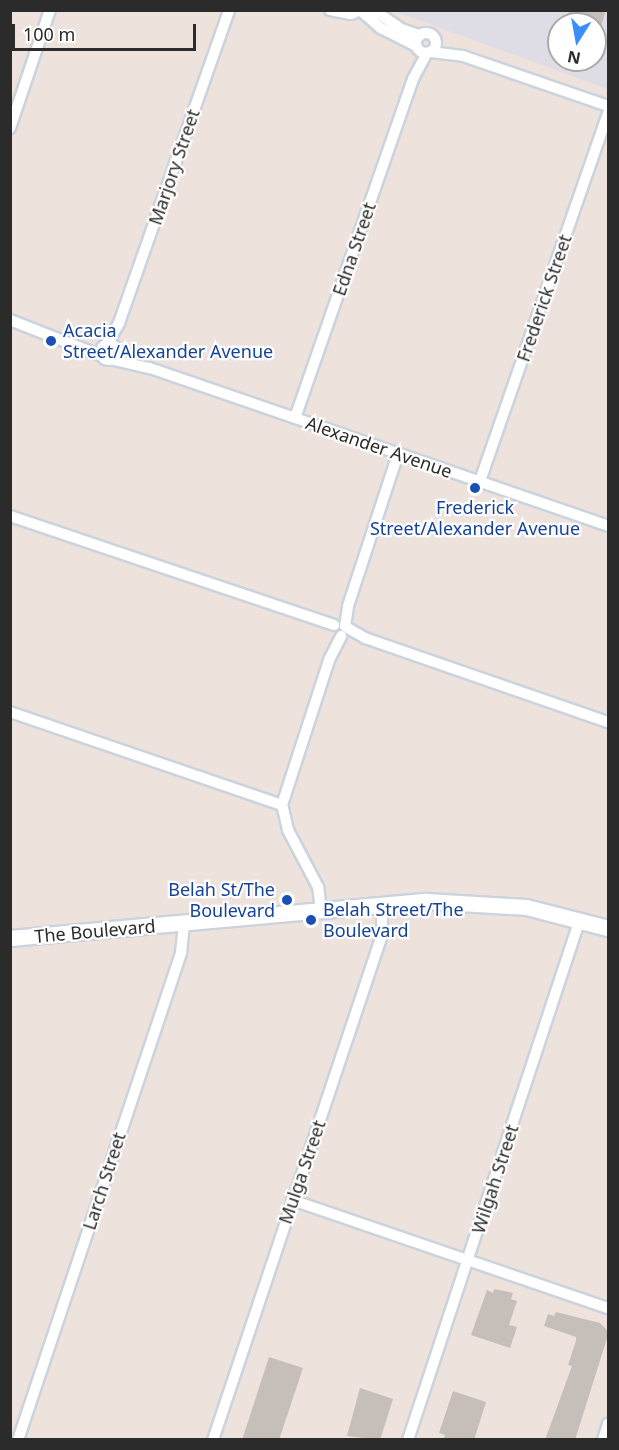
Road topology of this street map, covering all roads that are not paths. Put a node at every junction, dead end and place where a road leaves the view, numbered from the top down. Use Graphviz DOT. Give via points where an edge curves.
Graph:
graph roads {
  1 [pos="50,10"];
  2 [pos="229,10"];
  3 [pos="330,10"];
  4 [pos="374,10"];
  5 [pos="360,11"];
  6 [pos="420,35"];
  7 [pos="435,39"];
  8 [pos="423,50"];
  9 [pos="463,56"];
  10 [pos="609,106"];
  11 [pos="609,114"];
  12 [pos="10,128"];
  13 [pos="10,320"];
  14 [pos="110,350"];
  15 [pos="295,418"];
  16 [pos="398,454"];
  17 [pos="480,482"];
  18 [pos="10,516"];
  19 [pos="609,526"];
  20 [pos="339,630"];
  21 [pos="10,712"];
  22 [pos="609,722"];
  23 [pos="282,806"];
  24 [pos="382,904"];
  25 [pos="321,909"];
  26 [pos="579,919"];
  27 [pos="184,922"];
  28 [pos="609,928"];
  29 [pos="10,939"];
  30 [pos="292,1200"];
  31 [pos="468,1261"];
  32 [pos="606,1308"];
  33 [pos="609,1424"];
  34 [pos="18,1440"];
  35 [pos="213,1440"];
  36 [pos="408,1440"];
  37 [pos="603,1440"];
  1 -- 12 [label="street"];
  2 -- 14 [label="street, Marjory Street"];
  3 -- 5 [label="street"];
  4 -- 6 [label="street" via="401,29"];
  5 -- 8 [label="street"];
  6 -- 7 [label="street" via="428,34"];
  6 -- 8 [label="street"];
  7 -- 8 [label="street"];
  7 -- 9 [label="street"];
  8 -- 9 [label="street"];
  8 -- 15 [label="street, Edna Street"];
  9 -- 10 [label="street"];
  11 -- 17 [label="street, Frederick Street"];
  13 -- 14 [label="street, Alexander Avenue"];
  14 -- 15 [label="street, Alexander Avenue" via="150,368"];
  15 -- 16 [label="street, Alexander Avenue"];
  16 -- 17 [label="street, Alexander Avenue"];
  16 -- 20 [label="street"];
  17 -- 19 [label="street, Alexander Avenue"];
  18 -- 20 [label="street"];
  20 -- 22 [label="street"];
  20 -- 23 [label="street"];
  21 -- 23 [label="street"];
  23 -- 25 [label="street" via="288,830 318,887"];
  24 -- 25 [label="street, The Boulevard"];
  24 -- 26 [label="street, The Boulevard" via="480,902"];
  24 -- 30 [label="street, Mulga Street" via="382,935"];
  25 -- 27 [label="street, The Boulevard"];
  26 -- 28 [label="street, The Boulevard"];
  26 -- 31 [label="street, Wilgah Street"];
  27 -- 29 [label="street, The Boulevard"];
  27 -- 34 [label="street, Larch Street" via="180,953"];
  30 -- 31 [label="street"];
  30 -- 35 [label="street, Mulga Street"];
  31 -- 32 [label="street"];
  31 -- 36 [label="street, Wilgah Street"];
  33 -- 37 [label="street"];
}
